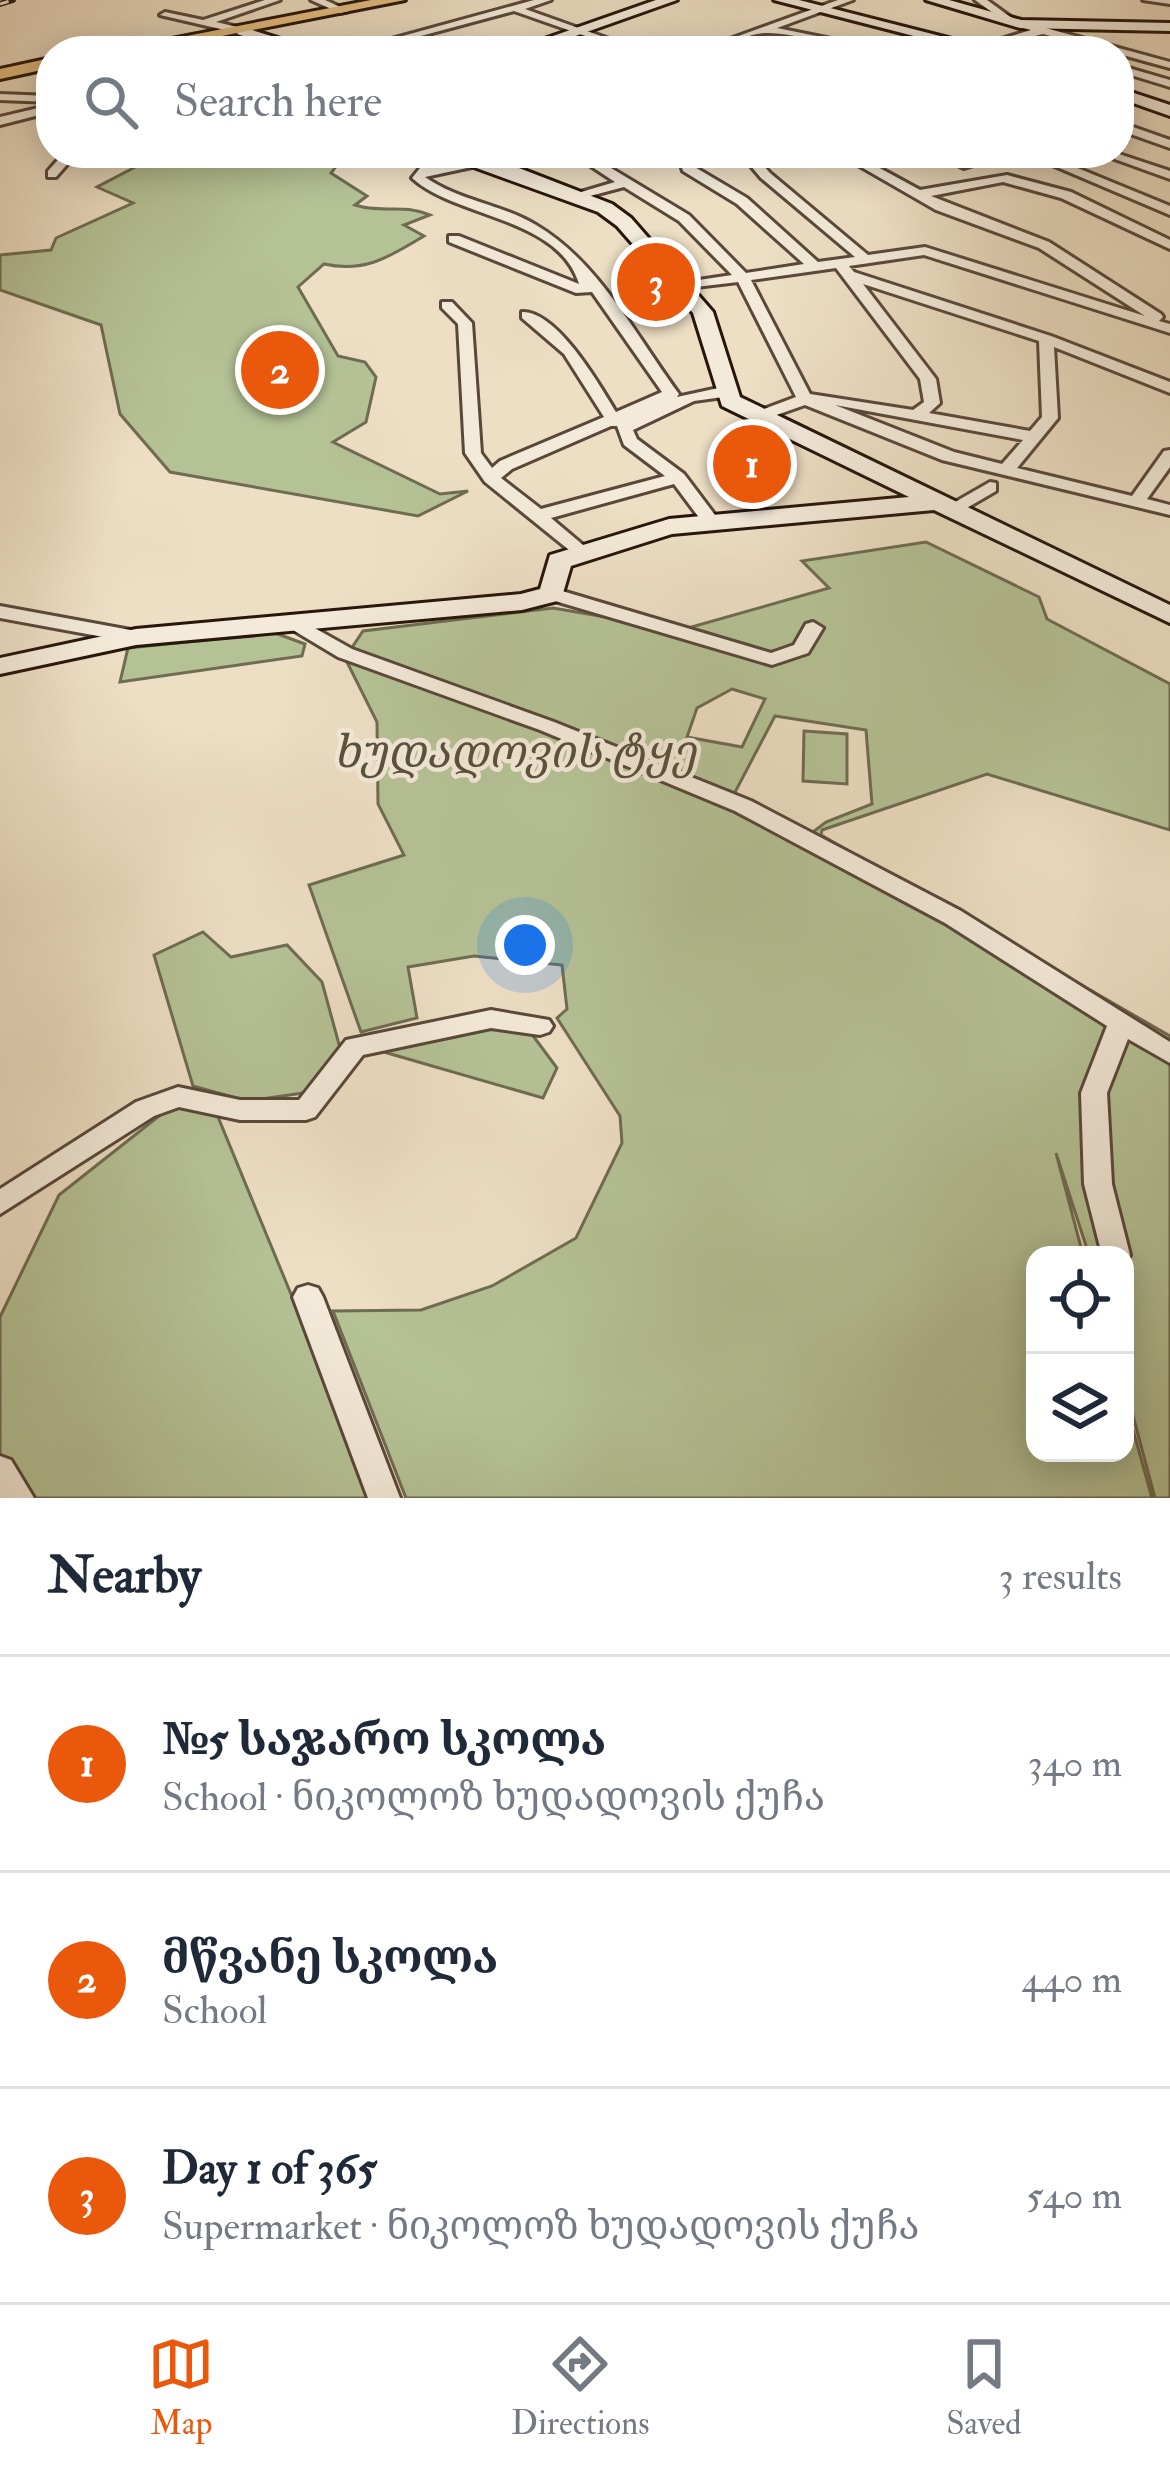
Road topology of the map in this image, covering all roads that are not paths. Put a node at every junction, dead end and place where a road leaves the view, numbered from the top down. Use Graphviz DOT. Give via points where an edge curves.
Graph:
graph roads {
  1 [pos="275,0"];
  2 [pos="316,0"];
  3 [pos="392,0"];
  4 [pos="491,0"];
  5 [pos="546,0"];
  6 [pos="670,0"];
  7 [pos="781,0"];
  8 [pos="848,0"];
  9 [pos="933,0"];
  10 [pos="980,0"];
  11 [pos="1148,0"];
  12 [pos="1170,1"];
  13 [pos="515,8"];
  14 [pos="819,10"];
  15 [pos="344,11"];
  16 [pos="165,15"];
  17 [pos="1016,22"];
  18 [pos="204,23"];
  19 [pos="1170,28"];
  20 [pos="767,29"];
  21 [pos="576,30"];
  22 [pos="242,31"];
  23 [pos="1041,31"];
  24 [pos="211,36"];
  25 [pos="256,36"];
  26 [pos="410,36"];
  27 [pos="559,36"];
  28 [pos="594,36"];
  29 [pos="746,36"];
  30 [pos="805,36"];
  31 [pos="922,36"];
  32 [pos="1025,36"];
  33 [pos="1058,36"];
  34 [pos="1134,61"];
  35 [pos="1134,61"];
  36 [pos="1154,61"];
  37 [pos="1170,64"];
  38 [pos="36,66"];
  39 [pos="1134,66"];
  40 [pos="0,74"];
  41 [pos="1170,84"];
  42 [pos="0,97"];
  43 [pos="36,98"];
  44 [pos="1134,101"];
  45 [pos="1170,114"];
  46 [pos="36,115"];
  47 [pos="0,122"];
  48 [pos="36,124"];
  49 [pos="1134,132"];
  50 [pos="0,136"];
  51 [pos="1170,145"];
  52 [pos="1134,163"];
  53 [pos="57,168"];
  54 [pos="435,168"];
  55 [pos="502,168"];
  56 [pos="603,168"];
  57 [pos="687,168"];
  58 [pos="757,168"];
  59 [pos="872,168"];
  60 [pos="1066,168"];
  61 [pos="52,174"];
  62 [pos="1170,175"];
  63 [pos="627,182"];
  64 [pos="921,194"];
  65 [pos="577,198"];
  66 [pos="1170,212"];
  67 [pos="454,239"];
  68 [pos="1170,244"];
  69 [pos="865,260"];
  70 [pos="815,267"];
  71 [pos="844,269"];
  72 [pos="583,272"];
  73 [pos="743,278"];
  74 [pos="684,286"];
  75 [pos="447,304"];
  76 [pos="527,316"];
  77 [pos="1170,329"];
  78 [pos="1046,339"];
  79 [pos="1170,389"];
  80 [pos="723,392"];
  81 [pos="804,398"];
  82 [pos="1170,403"];
  83 [pos="922,412"];
  84 [pos="759,416"];
  85 [pos="615,422"];
  86 [pos="888,434"];
  87 [pos="1036,436"];
  88 [pos="1170,455"];
  89 [pos="1006,470"];
  90 [pos="490,478"];
  91 [pos="678,478"];
  92 [pos="990,487"];
  93 [pos="1136,502"];
  94 [pos="945,506"];
  95 [pos="1170,510"];
  96 [pos="541,515"];
  97 [pos="712,523"];
  98 [pos="580,550"];
  99 [pos="551,594"];
  100 [pos="0,612"];
  101 [pos="1170,614"];
  102 [pos="295,623"];
  103 [pos="813,628"];
  104 [pos="136,637"];
  105 [pos="0,666"];
  106 [pos="539,1026"];
  107 [pos="1120,1026"];
  108 [pos="1170,1054"];
  109 [pos="0,1203"];
  110 [pos="1114,1246"];
  111 [pos="308,1297"];
  112 [pos="0,1470"];
  113 [pos="18,1498"];
  114 [pos="384,1498"];
  1 -- 18 [label="street"];
  2 -- 15 [label="street"];
  3 -- 15 [label="main road"];
  4 -- 13 [label="street"];
  5 -- 13 [label="street"];
  6 -- 21 [label="street"];
  7 -- 14 [label="street"];
  8 -- 14 [label="street"];
  9 -- 17 [label="street"];
  10 -- 17 [label="street"];
  11 -- 12 [label="street"];
  13 -- 21 [label="street"];
  13 -- 26 [label="street"];
  14 -- 20 [label="street"];
  14 -- 31 [label="street"];
  15 -- 22 [label="main road"];
  16 -- 18 [label="street"];
  17 -- 19 [label="street"];
  17 -- 23 [label="street"];
  18 -- 22 [label="street"];
  20 -- 29 [label="street"];
  20 -- 30 [label="street"];
  21 -- 27 [label="street"];
  21 -- 28 [label="street"];
  22 -- 24 [label="main road"];
  22 -- 25 [label="street"];
  23 -- 32 [label="street"];
  23 -- 33 [label="street"];
  34 -- 36 [label="street"];
  35 -- 36 [label="street"];
  36 -- 37 [label="street"];
  38 -- 40 [label="main road"];
  39 -- 41 [label="street"];
  42 -- 43 [label="street"];
  44 -- 45 [label="street"];
  46 -- 47 [label="street"];
  48 -- 50 [label="street"];
  49 -- 51 [label="street"];
  52 -- 62 [label="street"];
  53 -- 61 [label="street"];
  54 -- 72 [label="street" via="418,178 519,220"];
  55 -- 65 [label="street"];
  56 -- 63 [label="street"];
  57 -- 70 [label="street" via="742,201"];
  58 -- 69 [label="street" via="826,219"];
  59 -- 64 [label="street"];
  60 -- 66 [label="street"];
  63 -- 65 [label="street"];
  63 -- 73 [label="street" via="684,218"];
  64 -- 68 [label="street" via="1004,178 1066,195"];
  64 -- 77 [label="street" via="1044,245"];
  65 -- 74 [label="street" via="624,222"];
  67 -- 72 [label="street" via="581,290 588,289"];
  69 -- 71 [label="street"];
  69 -- 77 [label="street" via="926,251"];
  70 -- 71 [label="street"];
  70 -- 73 [label="street"];
  71 -- 78 [label="street"];
  71 -- 83 [label="street" via="928,379 932,403"];
  72 -- 85 [label="street" via="670,394"];
  73 -- 74 [label="street"];
  73 -- 81 [label="street"];
  74 -- 80 [label="street" via="703,311"];
  75 -- 90 [label="street" via="465,323 472,453"];
  76 -- 85 [label="street" via="570,351"];
  78 -- 79 [label="street"];
  78 -- 87 [label="street" via="1052,406"];
  79 -- 82 [label="street"];
  80 -- 84 [label="street"];
  80 -- 91 [label="street" via="690,397 624,428 630,442"];
  81 -- 83 [label="street"];
  81 -- 84 [label="street"];
  81 -- 86 [label="street"];
  83 -- 86 [label="street"];
  83 -- 87 [label="street"];
  84 -- 94 [label="street"];
  85 -- 90 [label="street"];
  86 -- 89 [label="street"];
  87 -- 89 [label="street"];
  88 -- 93 [label="street"];
  89 -- 93 [label="street"];
  90 -- 96 [label="street"];
  91 -- 96 [label="street"];
  91 -- 97 [label="street"];
  92 -- 94 [label="street"];
  93 -- 95 [label="street"];
  94 -- 97 [label="street"];
  94 -- 101 [label="street"];
  96 -- 98 [label="street"];
  97 -- 98 [label="street"];
  98 -- 99 [label="street" via="559,561"];
  99 -- 102 [label="street"];
  99 -- 103 [label="street" via="772,658 801,649"];
  100 -- 104 [label="street"];
  102 -- 104 [label="street"];
  102 -- 107 [label="street" via="345,653 743,806 953,917"];
  104 -- 105 [label="street"];
  106 -- 109 [label="street" via="491,1019 355,1046 306,1110 239,1110 178,1097 145,1109"];
  107 -- 108 [label="street"];
  107 -- 110 [label="street" via="1094,1093 1098,1184"];
  111 -- 114 [label="street"];
  112 -- 113 [label="street"];
}
